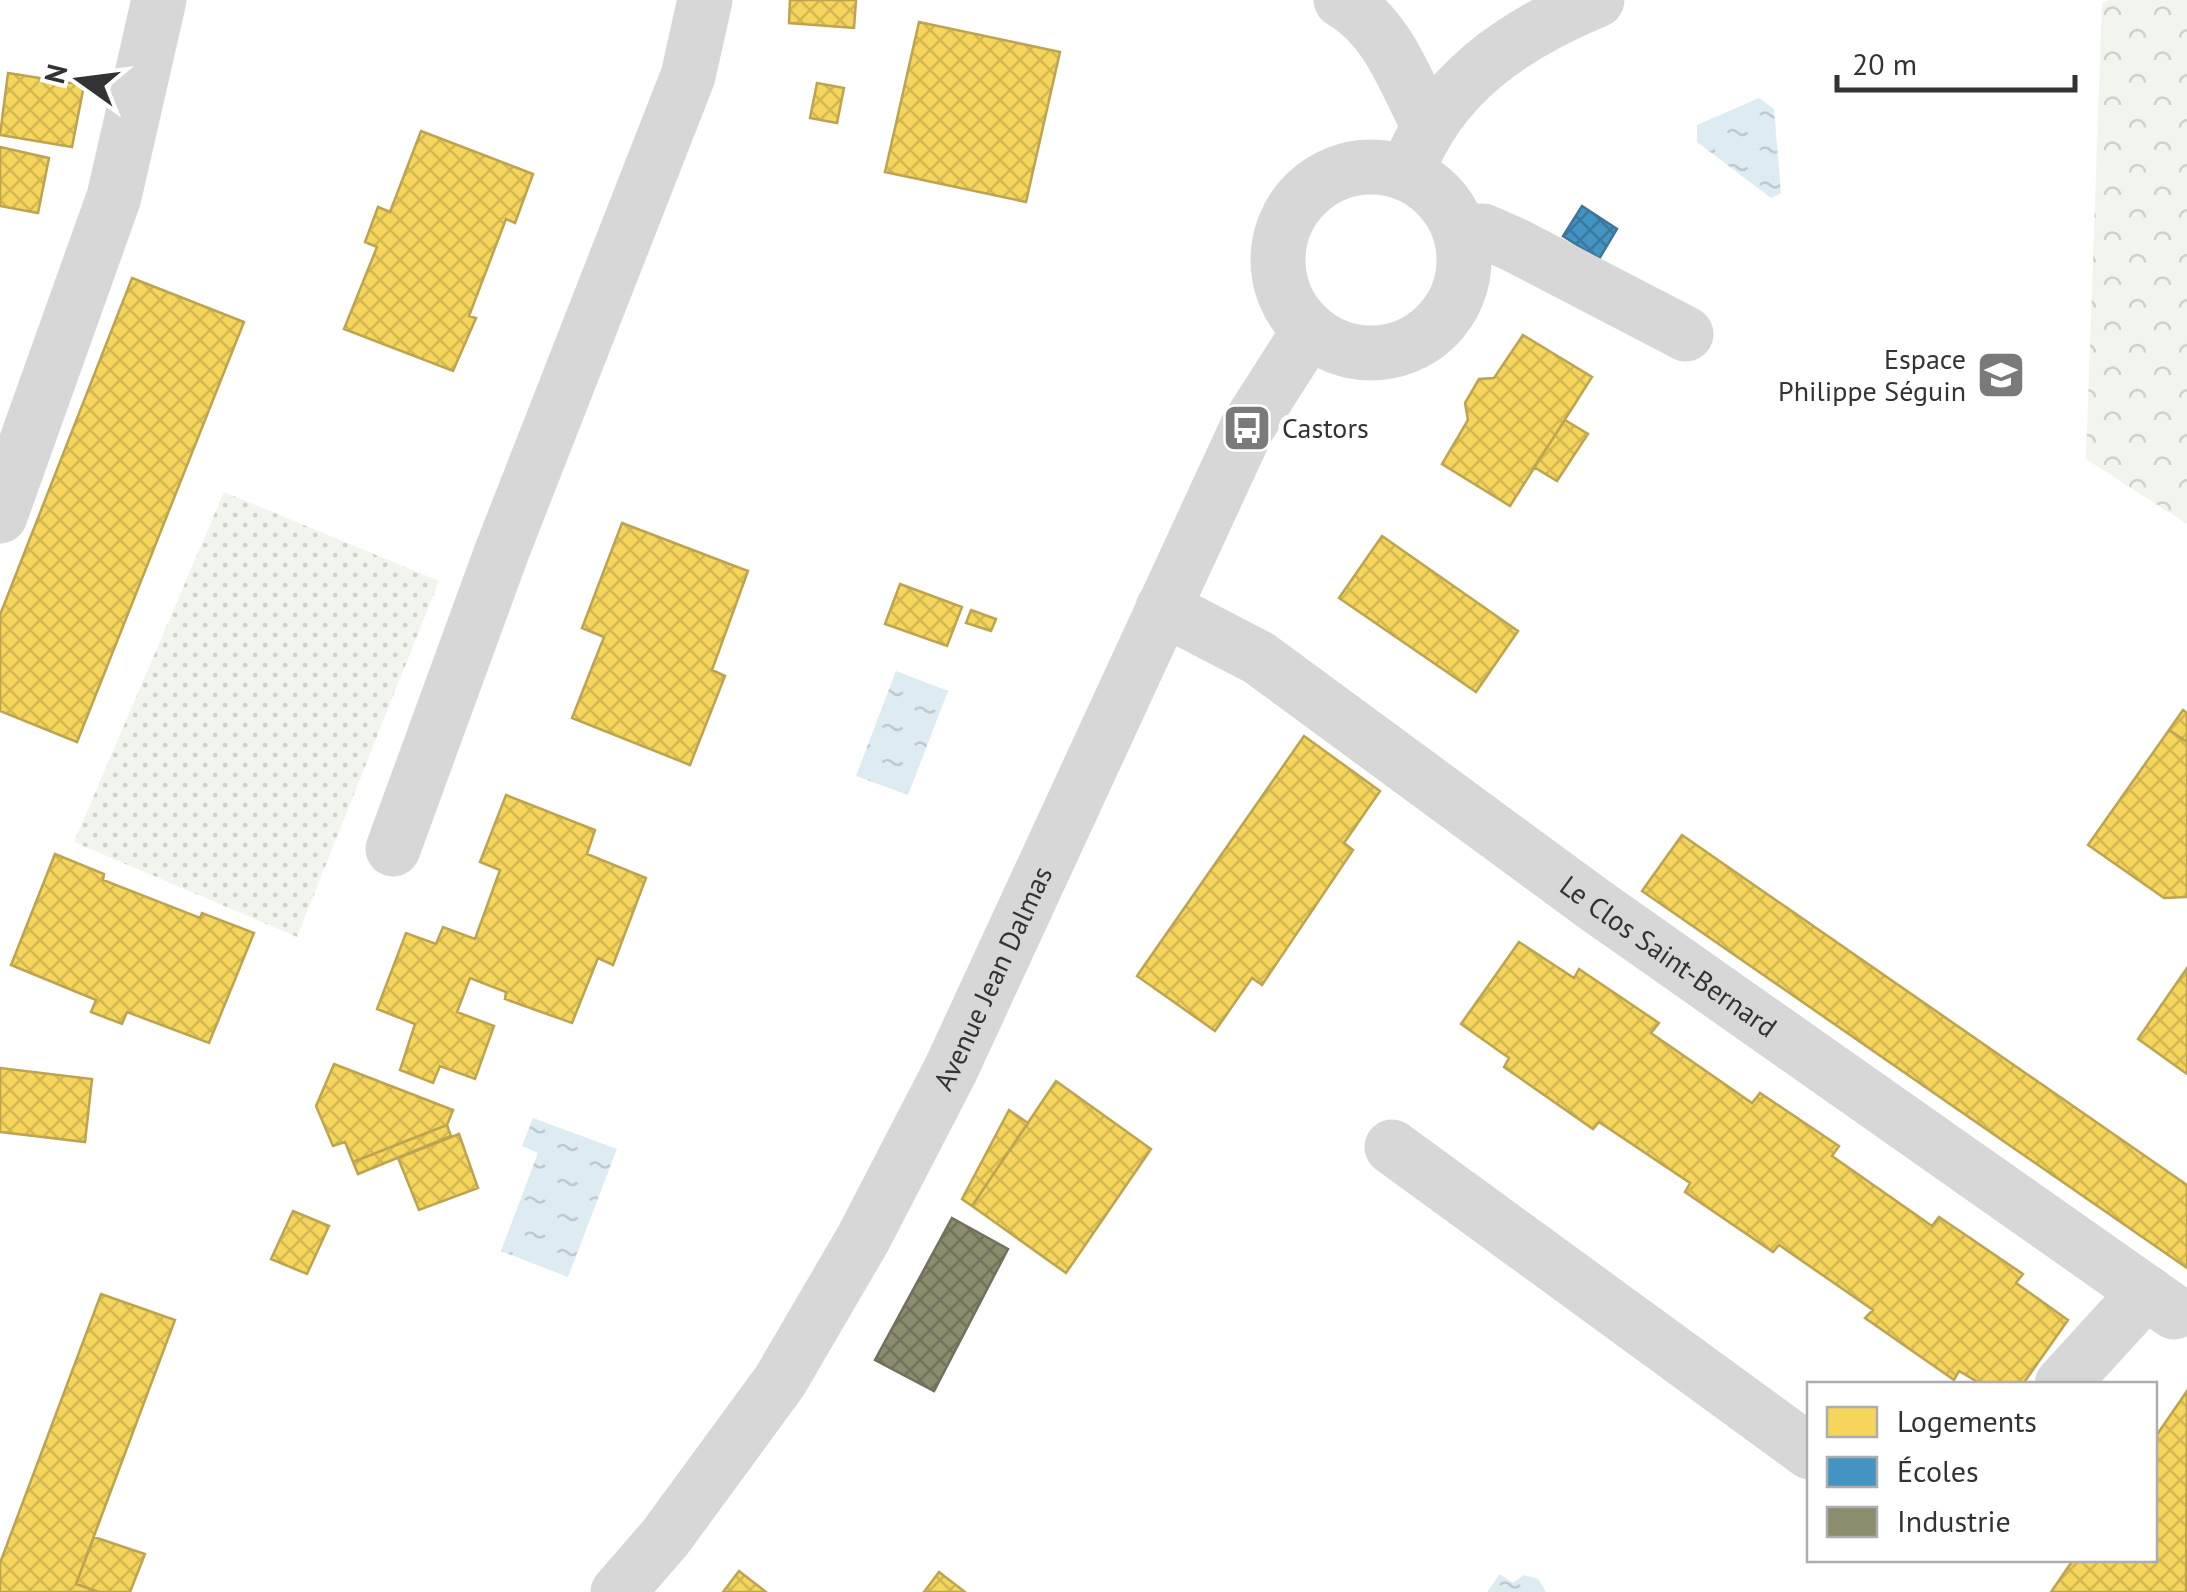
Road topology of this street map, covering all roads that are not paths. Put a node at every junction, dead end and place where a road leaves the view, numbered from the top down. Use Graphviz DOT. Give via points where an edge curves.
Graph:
graph roads {
  1 [pos="159,0"];
  2 [pos="705,0"];
  3 [pos="1341,0"];
  4 [pos="1596,0"];
  5 [pos="1418,150"];
  6 [pos="1460,232"];
  7 [pos="1309,331"];
  8 [pos="1686,334"];
  9 [pos="0,516"];
  10 [pos="1162,608"];
  11 [pos="393,849"];
  12 [pos="1392,1148"];
  13 [pos="2064,1382"];
  14 [pos="1807,1450"];
  15 [pos="618,1592"];
  1 -- 9 [label="street" via="114,197"];
  2 -- 11 [label="street" via="688,76"];
  3 -- 5 [label="street" via="1384,38"];
  4 -- 5 [label="street" via="1467,78"];
  5 -- 6 [label="street" via="1430,187"];
  5 -- 7 [label="street" via="1342,171 1292,211 1280,242 1278,275"];
  6 -- 7 [label="street" via="1460,284 1450,310 1422,338 1385,353 1358,353"];
  6 -- 8 [label="street" via="1483,231 1515,245"];
  7 -- 10 [label="street, Avenue Jean Dalmas" via="1247,428"];
  10 -- 13 [label="street, Le Clos Saint-Bernard" via="1259,658 1595,905 2160,1302"];
  10 -- 15 [label="street, Avenue Jean Dalmas" via="951,1069 863,1239 780,1381"];
  12 -- 14 [label="street"];
}
